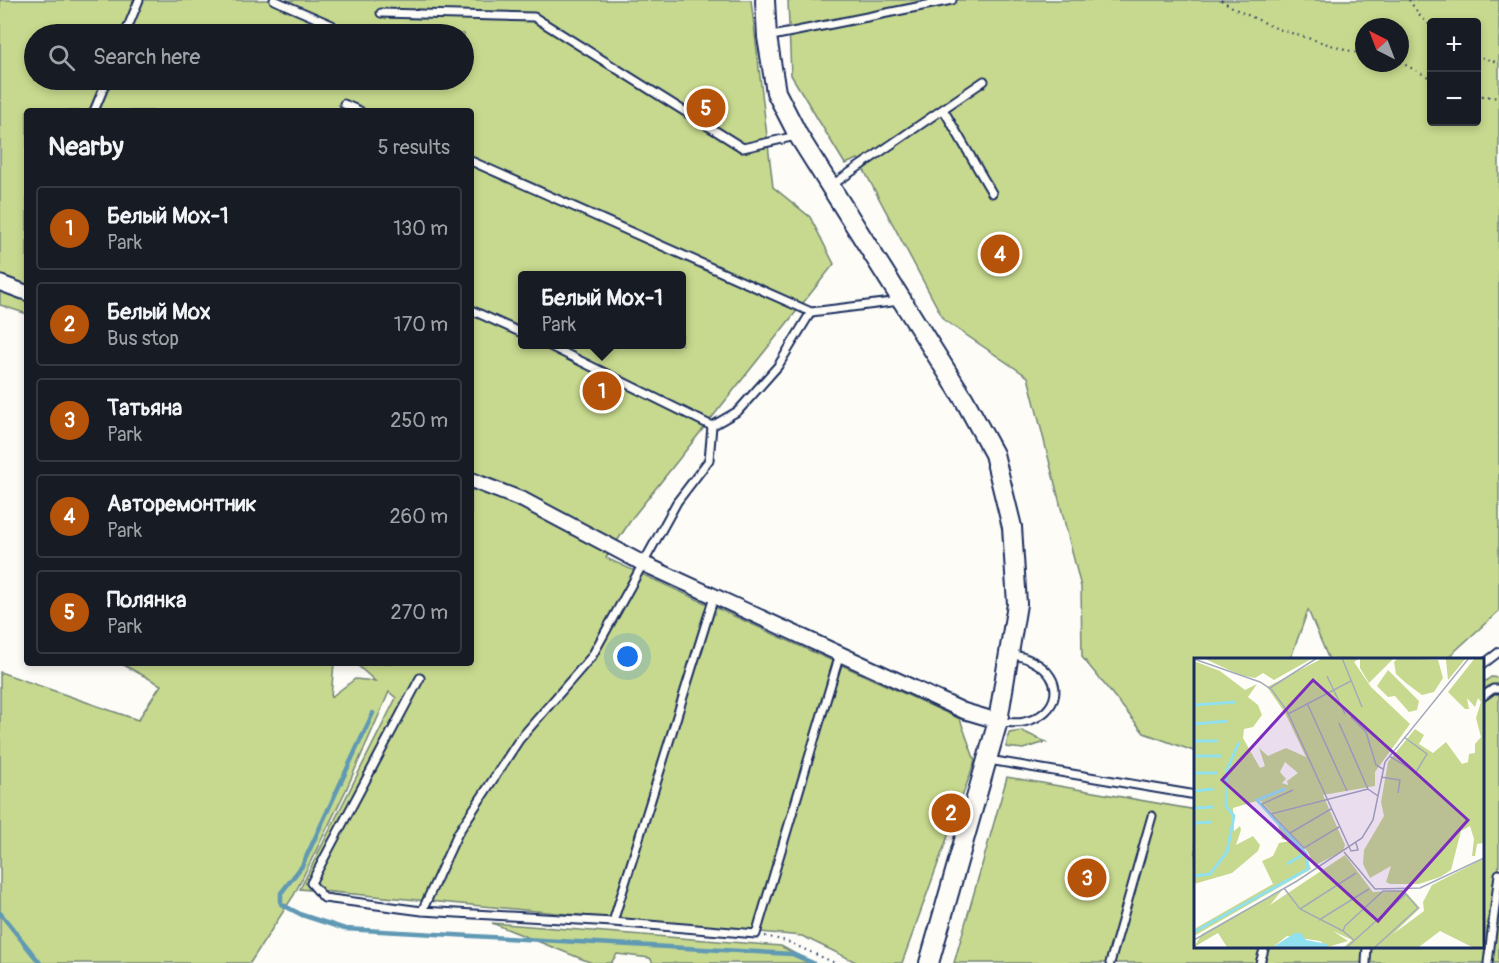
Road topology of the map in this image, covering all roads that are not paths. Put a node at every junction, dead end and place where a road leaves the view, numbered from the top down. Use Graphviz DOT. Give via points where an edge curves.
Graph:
graph roads {
  1 [pos="139,0"];
  2 [pos="274,0"];
  3 [pos="765,0"];
  4 [pos="952,0"];
  5 [pos="381,14"];
  6 [pos="129,24"];
  7 [pos="328,24"];
  8 [pos="767,37"];
  9 [pos="984,81"];
  10 [pos="103,90"];
  11 [pos="344,104"];
  12 [pos="95,108"];
  13 [pos="353,108"];
  14 [pos="943,109"];
  15 [pos="798,135"];
  16 [pos="474,161"];
  17 [pos="830,186"];
  18 [pos="992,193"];
  19 [pos="0,283"];
  20 [pos="24,292"];
  21 [pos="902,300"];
  22 [pos="474,311"];
  23 [pos="811,312"];
  24 [pos="518,331"];
  25 [pos="554,349"];
  26 [pos="712,426"];
  27 [pos="474,481"];
  28 [pos="642,563"];
  29 [pos="714,597"];
  30 [pos="1499,652"];
  31 [pos="840,654"];
  32 [pos="1010,654"];
  33 [pos="1484,663"];
  34 [pos="420,678"];
  35 [pos="1499,689"];
  36 [pos="1484,695"];
  37 [pos="998,721"];
  38 [pos="987,759"];
  39 [pos="1194,795"];
  40 [pos="1152,816"];
  41 [pos="1499,874"];
  42 [pos="422,911"];
  43 [pos="613,922"];
  44 [pos="1264,948"];
  45 [pos="1367,948"];
  46 [pos="929,963"];
  47 [pos="1110,963"];
  48 [pos="1260,963"];
  49 [pos="1366,963"];
  50 [pos="1488,963"];
  1 -- 6 [label="lane"];
  2 -- 7 [label="lane"];
  3 -- 8 [label="street"];
  4 -- 8 [label="lane"];
  5 -- 15 [label="lane" via="534,17 743,148"];
  8 -- 15 [label="street" via="776,92"];
  9 -- 14 [label="lane"];
  10 -- 12 [label="lane"];
  11 -- 13 [label="lane"];
  14 -- 17 [label="lane"];
  14 -- 18 [label="lane"];
  15 -- 17 [label="street"];
  16 -- 23 [label="lane"];
  17 -- 21 [label="street"];
  19 -- 20 [label="street"];
  21 -- 23 [label="lane"];
  21 -- 32 [label="street" via="994,454 1012,527 1017,604"];
  22 -- 24 [label="lane"];
  23 -- 26 [label="lane" via="778,366 738,411"];
  25 -- 26 [label="lane"];
  26 -- 28 [label="lane" via="709,460 677,502"];
  27 -- 28 [label="street" via="523,500"];
  28 -- 29 [label="street"];
  28 -- 42 [label="lane" via="592,656 519,740 458,833"];
  29 -- 31 [label="street"];
  29 -- 43 [label="lane"];
  30 -- 33 [label="lane"];
  31 -- 37 [label="street" via="964,711"];
  31 -- 43 [label="lane" via="756,934"];
  32 -- 37 [label="street"];
  32 -- 37 [label="lane" via="1046,670 1056,697 1037,717 1022,723"];
  34 -- 42 [label="lane" via="312,883 324,898"];
  35 -- 36 [label="lane" via="1493,688"];
  37 -- 38 [label="street"];
  38 -- 39 [label="lane"];
  38 -- 46 [label="street"];
  40 -- 47 [label="lane"];
  41 -- 50 [label="lane"];
  42 -- 43 [label="lane"];
  44 -- 48 [label="lane"];
  45 -- 49 [label="lane"];
}
